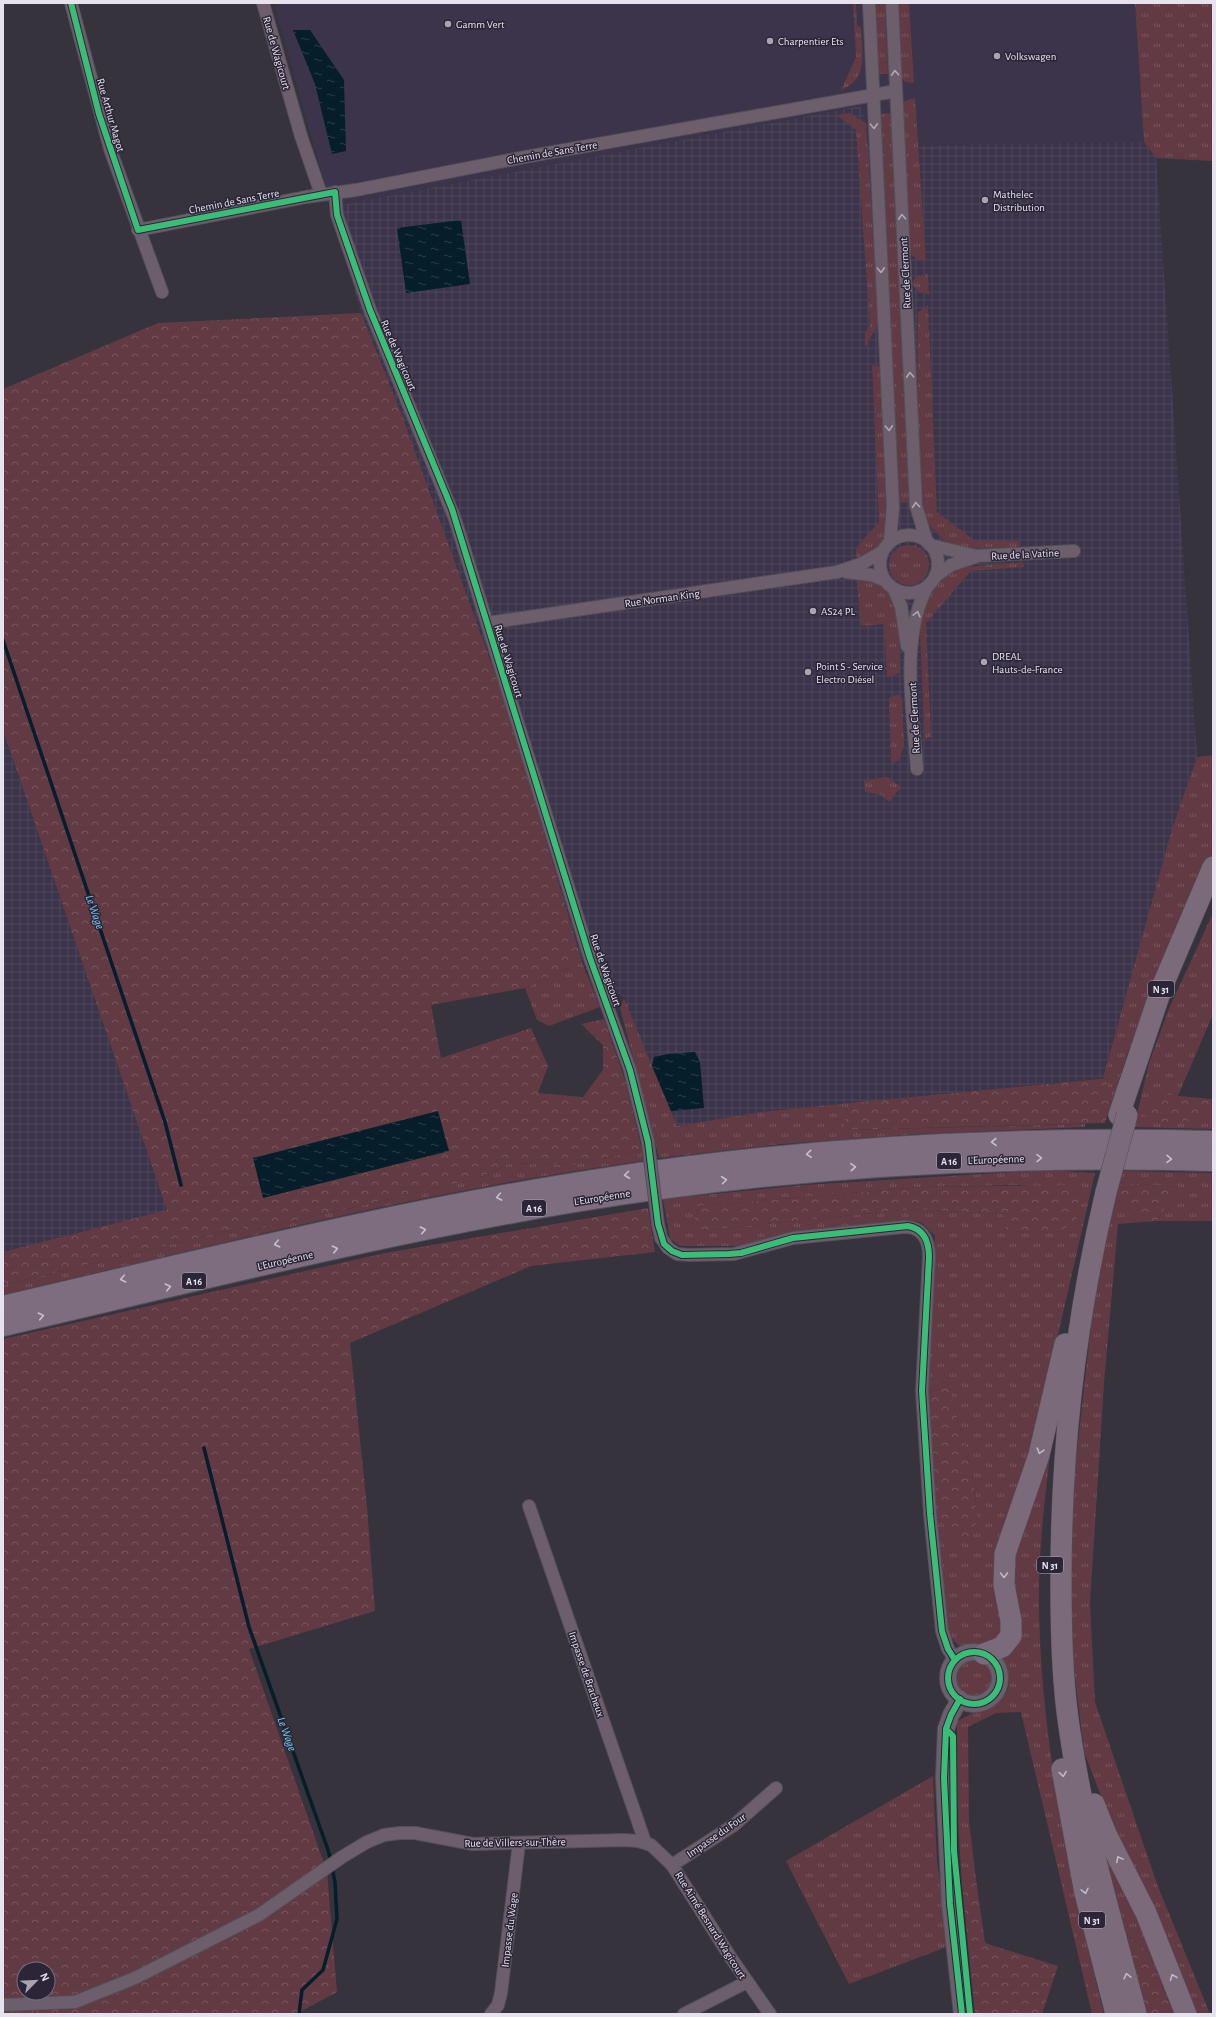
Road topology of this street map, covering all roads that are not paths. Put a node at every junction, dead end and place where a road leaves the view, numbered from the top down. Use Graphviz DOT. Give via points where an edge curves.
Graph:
graph roads {
  1 [pos="71,3"];
  2 [pos="263,3"];
  3 [pos="868,3"];
  4 [pos="892,3"];
  5 [pos="896,91"];
  6 [pos="873,95"];
  7 [pos="335,192"];
  8 [pos="321,194"];
  9 [pos="138,230"];
  10 [pos="162,292"];
  11 [pos="890,542"];
  12 [pos="929,543"];
  13 [pos="1074,551"];
  14 [pos="882,552"];
  15 [pos="976,556"];
  16 [pos="837,572"];
  17 [pos="936,576"];
  18 [pos="884,580"];
  19 [pos="927,587"];
  20 [pos="894,589"];
  21 [pos="487,623"];
  22 [pos="911,666"];
  23 [pos="917,769"];
  24 [pos="1213,866"];
  25 [pos="1213,887"];
  26 [pos="1123,1115"];
  27 [pos="1213,1142"];
  28 [pos="1213,1160"];
  29 [pos="1102,1192"];
  30 [pos="1074,1304"];
  31 [pos="3,1307"];
  32 [pos="3,1325"];
  33 [pos="529,1506"];
  34 [pos="1062,1638"];
  35 [pos="984,1654"];
  36 [pos="955,1660"];
  37 [pos="960,1699"];
  38 [pos="776,1788"];
  39 [pos="645,1842"];
  40 [pos="519,1843"];
  41 [pos="672,1865"];
  42 [pos="747,1982"];
  43 [pos="3,2005"];
  44 [pos="491,2014"];
  45 [pos="684,2014"];
  46 [pos="770,2014"];
  47 [pos="962,2014"];
  48 [pos="1116,2014"];
  49 [pos="1136,2014"];
  50 [pos="1186,2014"];
  1 -- 9 [label="street, Rue Arthur Magot" via="99,114"];
  2 -- 8 [label="street, Rue de Wagicourt" via="301,136"];
  3 -- 6 [label="street"];
  5 -- 4 [label="street, Rue de Clermont, one-way"];
  5 -- 6 [label="street, Chemin de Sans Terre"];
  12 -- 5 [label="street, Rue de Clermont, one-way" via="916,506"];
  6 -- 7 [label="street, Chemin de Sans Terre"];
  6 -- 11 [label="street, one-way" via="893,507"];
  7 -- 8 [label="street, Chemin de Sans Terre"];
  7 -- 21 [label="street, Rue de Wagicourt" via="336,215 370,310 450,502"];
  8 -- 9 [label="street, Chemin de Sans Terre"];
  9 -- 10 [label="street, Rue Arthur Magot"];
  11 -- 12 [label="street" via="908,535 917,536"];
  11 -- 14 [label="street"];
  12 -- 15 [label="street, Rue de la Vatine"];
  12 -- 17 [label="street" via="937,559"];
  13 -- 15 [label="street, Rue de la Vatine"];
  14 -- 16 [label="street, Rue Norman King" via="861,564"];
  14 -- 18 [label="street" via="880,569"];
  15 -- 17 [label="street, Rue de la Vatine" via="952,565"];
  16 -- 18 [label="street, Rue Norman King" via="866,574"];
  16 -- 21 [label="street, Rue Norman King"];
  17 -- 19 [label="street"];
  18 -- 20 [label="street"];
  19 -- 20 [label="street" via="913,593"];
  22 -- 19 [label="street, Rue de Clermont, one-way" via="915,624"];
  20 -- 22 [label="street, Rue de Clermont" via="901,606"];
  21 -- 36 [label="street, Rue de Wagicourt, bridge" via="590,958 630,1070 648,1142 658,1224 661,1238 668,1248 677,1254 734,1254 793,1238 903,1227 918,1229 924,1236 929,1257 922,1381 929,1492 942,1631"];
  22 -- 23 [label="street, Rue de Clermont"];
  24 -- 26 [label="highway, N 31" via="1162,987"];
  25 -- 26 [label="highway, N 31" via="1180,963"];
  26 -- 29 [label="highway, N 31"];
  27 -- 31 [label="highway, L'Européenne / A 16, one-way" via="1065,1140 945,1144 782,1156 684,1168 548,1188 416,1214"];
  32 -- 28 [label="highway, L'Européenne / A 16, one-way" via="456,1223 573,1201 685,1185 825,1170 952,1161 1092,1158"];
  29 -- 30 [label="highway, N 31"];
  29 -- 34 [label="highway, N 31" via="1086,1284 1069,1414 1062,1515"];
  30 -- 35 [label="highway, one-way" via="1042,1444 1005,1554 1003,1575 1011,1636 1002,1647"];
  30 -- 48 [label="highway, N 31, one-way" via="1052,1496 1049,1575 1051,1662 1059,1750 1072,1825 1085,1893"];
  33 -- 39 [label="street, Impasse de Bracheux"];
  49 -- 34 [label="highway, N 31, one-way" via="1082,1799 1066,1704"];
  50 -- 34 [label="highway, one-way" via="1146,1913 1106,1834 1092,1800 1080,1751"];
  35 -- 36 [label="street" via="971,1652"];
  35 -- 37 [label="street" via="995,1662 999,1670 998,1688 990,1699 981,1703 972,1704"];
  36 -- 37 [label="street" via="949,1672 949,1681 951,1689"];
  37 -- 47 [label="street" via="946,1729 944,1778 950,1897"];
  38 -- 41 [label="street, Impasse du Four" via="734,1825"];
  39 -- 40 [label="street, Rue de Villers-sur-Thère" via="624,1840"];
  39 -- 41 [label="street, Rue Aimé Besnard Wagicourt" via="658,1850"];
  40 -- 43 [label="street, Rue de Villers-sur-Thère" via="466,1844 424,1834 400,1833 375,1838 342,1857 259,1915 127,1982 83,2000 56,2004"];
  40 -- 44 [label="street, Impasse du Wage" via="501,1993 498,2005"];
  41 -- 42 [label="street, Rue Aimé Besnard Wagicourt"];
  42 -- 45 [label="street"];
  42 -- 46 [label="street, Rue Aimé Besnard Wagicourt"];
}
